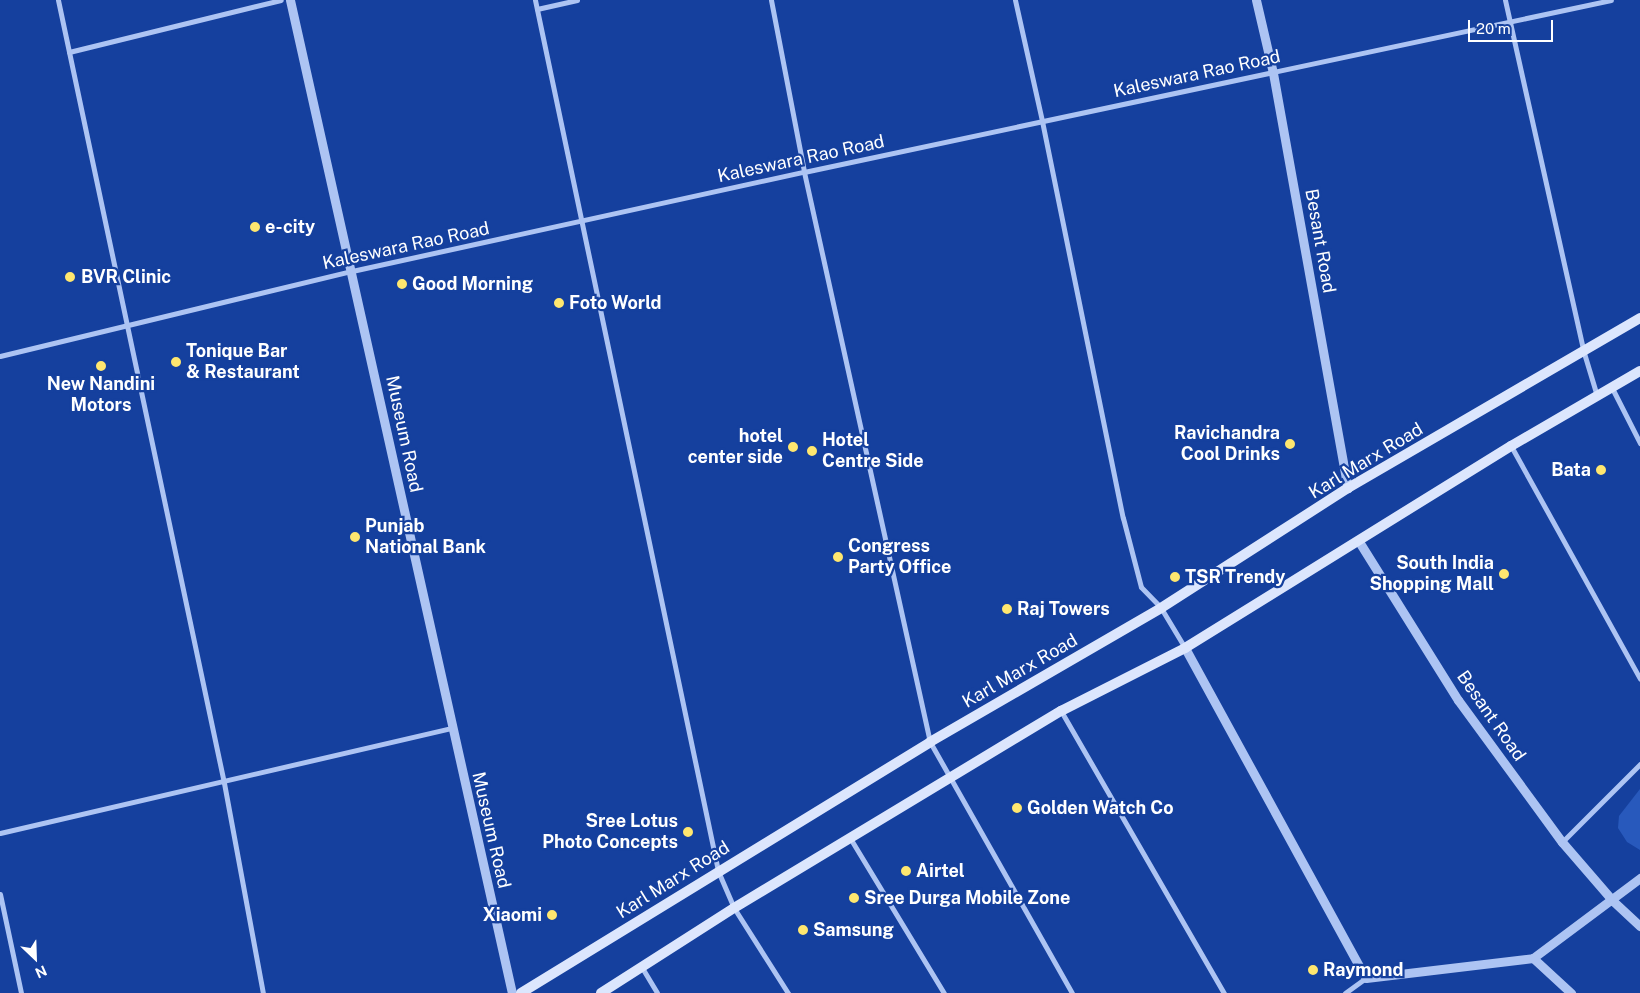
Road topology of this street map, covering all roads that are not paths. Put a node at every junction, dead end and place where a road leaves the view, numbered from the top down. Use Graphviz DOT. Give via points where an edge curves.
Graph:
graph roads {
  1 [pos="58,0"];
  2 [pos="281,0"];
  3 [pos="290,0"];
  4 [pos="535,0"];
  5 [pos="578,0"];
  6 [pos="771,0"];
  7 [pos="1015,0"];
  8 [pos="1256,0"];
  9 [pos="1506,0"];
  10 [pos="1611,0"];
  11 [pos="537,8"];
  12 [pos="1510,23"];
  13 [pos="69,52"];
  14 [pos="1273,72"];
  15 [pos="1042,121"];
  16 [pos="804,172"];
  17 [pos="583,222"];
  18 [pos="352,271"];
  19 [pos="1640,318"];
  20 [pos="126,326"];
  21 [pos="1584,353"];
  22 [pos="0,356"];
  23 [pos="1640,371"];
  24 [pos="1611,387"];
  25 [pos="1597,396"];
  26 [pos="1640,443"];
  27 [pos="1511,446"];
  28 [pos="1348,488"];
  29 [pos="1358,540"];
  30 [pos="1161,608"];
  31 [pos="1185,648"];
  32 [pos="1640,679"];
  33 [pos="1062,711"];
  34 [pos="452,728"];
  35 [pos="930,742"];
  36 [pos="1640,764"];
  37 [pos="949,778"];
  38 [pos="224,783"];
  39 [pos="0,833"];
  40 [pos="850,838"];
  41 [pos="1562,842"];
  42 [pos="718,871"];
  43 [pos="1640,878"];
  44 [pos="0,894"];
  45 [pos="1613,900"];
  46 [pos="734,908"];
  47 [pos="1640,926"];
  48 [pos="1533,958"];
  49 [pos="641,966"];
  50 [pos="1366,978"];
  51 [pos="21,993"];
  52 [pos="263,993"];
  53 [pos="512,993"];
  54 [pos="521,993"];
  55 [pos="601,993"];
  56 [pos="657,993"];
  57 [pos="788,993"];
  58 [pos="944,993"];
  59 [pos="1072,993"];
  60 [pos="1224,993"];
  61 [pos="1346,993"];
  62 [pos="1571,993"];
  1 -- 13 [label="street"];
  2 -- 13 [label="street"];
  3 -- 18 [label="street, Museum Road"];
  4 -- 11 [label="street"];
  5 -- 11 [label="street"];
  6 -- 16 [label="street"];
  7 -- 15 [label="street"];
  8 -- 14 [label="street, Besant Road"];
  9 -- 12 [label="street"];
  10 -- 12 [label="street, Kaleswara Rao Road"];
  11 -- 17 [label="street"];
  12 -- 14 [label="street, Kaleswara Rao Road"];
  12 -- 21 [label="street"];
  13 -- 20 [label="street"];
  14 -- 15 [label="street, Kaleswara Rao Road"];
  14 -- 28 [label="street, Besant Road"];
  15 -- 16 [label="street, Kaleswara Rao Road"];
  15 -- 30 [label="street" via="1123,518 1141,587"];
  16 -- 17 [label="street, Kaleswara Rao Road"];
  16 -- 35 [label="street"];
  17 -- 18 [label="street, Kaleswara Rao Road"];
  17 -- 42 [label="street"];
  18 -- 20 [label="street, Kaleswara Rao Road"];
  18 -- 34 [label="street, Museum Road"];
  19 -- 21 [label="main road, Karl Marx Road"];
  20 -- 22 [label="street, Kaleswara Rao Road"];
  20 -- 38 [label="street"];
  21 -- 25 [label="street"];
  21 -- 28 [label="main road, Karl Marx Road"];
  23 -- 24 [label="main road"];
  24 -- 25 [label="main road"];
  24 -- 26 [label="street"];
  25 -- 27 [label="main road"];
  27 -- 29 [label="main road"];
  27 -- 32 [label="street"];
  28 -- 30 [label="main road, Karl Marx Road"];
  29 -- 31 [label="main road"];
  29 -- 41 [label="street, Besant Road" via="1458,700"];
  30 -- 31 [label="street"];
  30 -- 35 [label="main road, Karl Marx Road"];
  31 -- 33 [label="main road"];
  31 -- 50 [label="street"];
  33 -- 37 [label="main road"];
  33 -- 60 [label="street"];
  34 -- 38 [label="street"];
  34 -- 53 [label="street, Museum Road"];
  35 -- 37 [label="street"];
  35 -- 42 [label="main road, Karl Marx Road"];
  36 -- 41 [label="street"];
  37 -- 40 [label="main road"];
  37 -- 59 [label="street"];
  38 -- 39 [label="street"];
  38 -- 52 [label="street"];
  40 -- 46 [label="main road"];
  40 -- 58 [label="street"];
  41 -- 45 [label="street, Besant Road"];
  42 -- 46 [label="street"];
  42 -- 54 [label="main road, Karl Marx Road"];
  43 -- 45 [label="street"];
  44 -- 51 [label="street"];
  45 -- 47 [label="street, Besant Road"];
  45 -- 48 [label="street"];
  46 -- 49 [label="main road"];
  46 -- 57 [label="street"];
  48 -- 50 [label="street"];
  48 -- 62 [label="street"];
  49 -- 55 [label="main road"];
  49 -- 56 [label="street"];
  50 -- 61 [label="street"];
}
